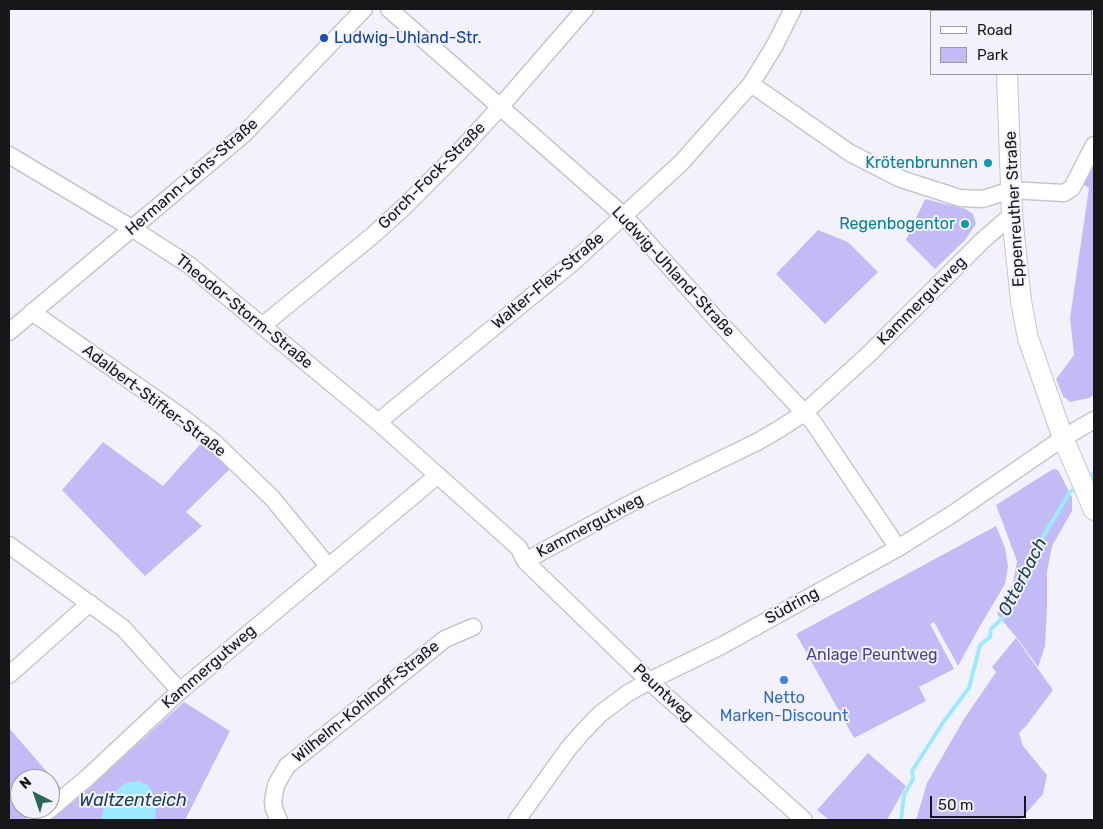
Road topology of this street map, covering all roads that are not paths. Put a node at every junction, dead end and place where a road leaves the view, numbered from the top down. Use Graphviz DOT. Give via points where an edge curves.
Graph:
graph roads {
  1 [pos="364,9"];
  2 [pos="389,9"];
  3 [pos="585,9"];
  4 [pos="793,9"];
  5 [pos="1007,75"];
  6 [pos="751,84"];
  7 [pos="500,106"];
  8 [pos="1094,145"];
  9 [pos="9,154"];
  10 [pos="1011,190"];
  11 [pos="624,216"];
  12 [pos="1012,218"];
  13 [pos="133,229"];
  14 [pos="32,312"];
  15 [pos="262,326"];
  16 [pos="9,332"];
  17 [pos="804,413"];
  18 [pos="1094,420"];
  19 [pos="378,422"];
  20 [pos="1063,438"];
  21 [pos="438,475"];
  22 [pos="1094,510"];
  23 [pos="9,545"];
  24 [pos="898,548"];
  25 [pos="525,560"];
  26 [pos="328,566"];
  27 [pos="90,603"];
  28 [pos="473,626"];
  29 [pos="9,675"];
  30 [pos="649,681"];
  31 [pos="180,691"];
  32 [pos="60,800"];
  33 [pos="279,820"];
  34 [pos="517,820"];
  35 [pos="804,820"];
  1 -- 13 [label="street, Hermann-Löns-Straße" via="243,135"];
  2 -- 7 [label="street, Ludwig-Uhland-Straße"];
  3 -- 7 [label="street, Gorch-Fock-Straße"];
  4 -- 6 [label="street, Walter-Flex-Straße"];
  5 -- 10 [label="main road, Eppenreuther Straße"];
  6 -- 10 [label="street" via="850,154 901,178 960,198 983,199"];
  6 -- 11 [label="street, Walter-Flex-Straße" via="681,162"];
  7 -- 11 [label="street, Ludwig-Uhland-Straße"];
  7 -- 15 [label="street, Gorch-Fock-Straße" via="403,208"];
  8 -- 10 [label="street" via="1072,188 1064,193"];
  9 -- 13 [label="street, Theodor-Storm-Straße"];
  10 -- 12 [label="main road, Eppenreuther Straße"];
  11 -- 17 [label="street, Ludwig-Uhland-Straße"];
  11 -- 19 [label="street, Walter-Flex-Straße" via="571,264"];
  12 -- 17 [label="street, Kammergutweg" via="982,241 869,354"];
  12 -- 20 [label="main road, Eppenreuther Straße" via="1017,276 1028,338"];
  13 -- 14 [label="street, Hermann-Löns-Straße"];
  13 -- 15 [label="street, Theodor-Storm-Straße" via="189,265"];
  14 -- 16 [label="street, Hermann-Löns-Straße"];
  14 -- 26 [label="street, Adalbert-Stifter-Straße" via="215,443 272,498"];
  15 -- 19 [label="street, Theodor-Storm-Straße"];
  17 -- 24 [label="street, Ludwig-Uhland-Straße"];
  17 -- 25 [label="street, Kammergutweg" via="757,442 633,502"];
  18 -- 20 [label="street, Südring"];
  19 -- 21 [label="street, Theodor-Storm-Straße"];
  20 -- 22 [label="main road, Eppenreuther Straße"];
  20 -- 24 [label="street, Südring"];
  21 -- 25 [label="street, Kammergutweg" via="519,548"];
  21 -- 26 [label="street, Kammergutweg"];
  23 -- 27 [label="street"];
  24 -- 30 [label="street, Südring" via="721,646"];
  25 -- 30 [label="street, Peuntweg"];
  26 -- 31 [label="street, Kammergutweg"];
  27 -- 29 [label="street"];
  27 -- 31 [label="street" via="123,628"];
  28 -- 33 [label="street, Wilhelm-Kohlhoff-Straße" via="445,639 287,766 276,785 273,801"];
  30 -- 34 [label="street, Südring" via="600,714 568,749"];
  30 -- 35 [label="street, Peuntweg"];
  31 -- 32 [label="street, Kammergutweg"];
}
